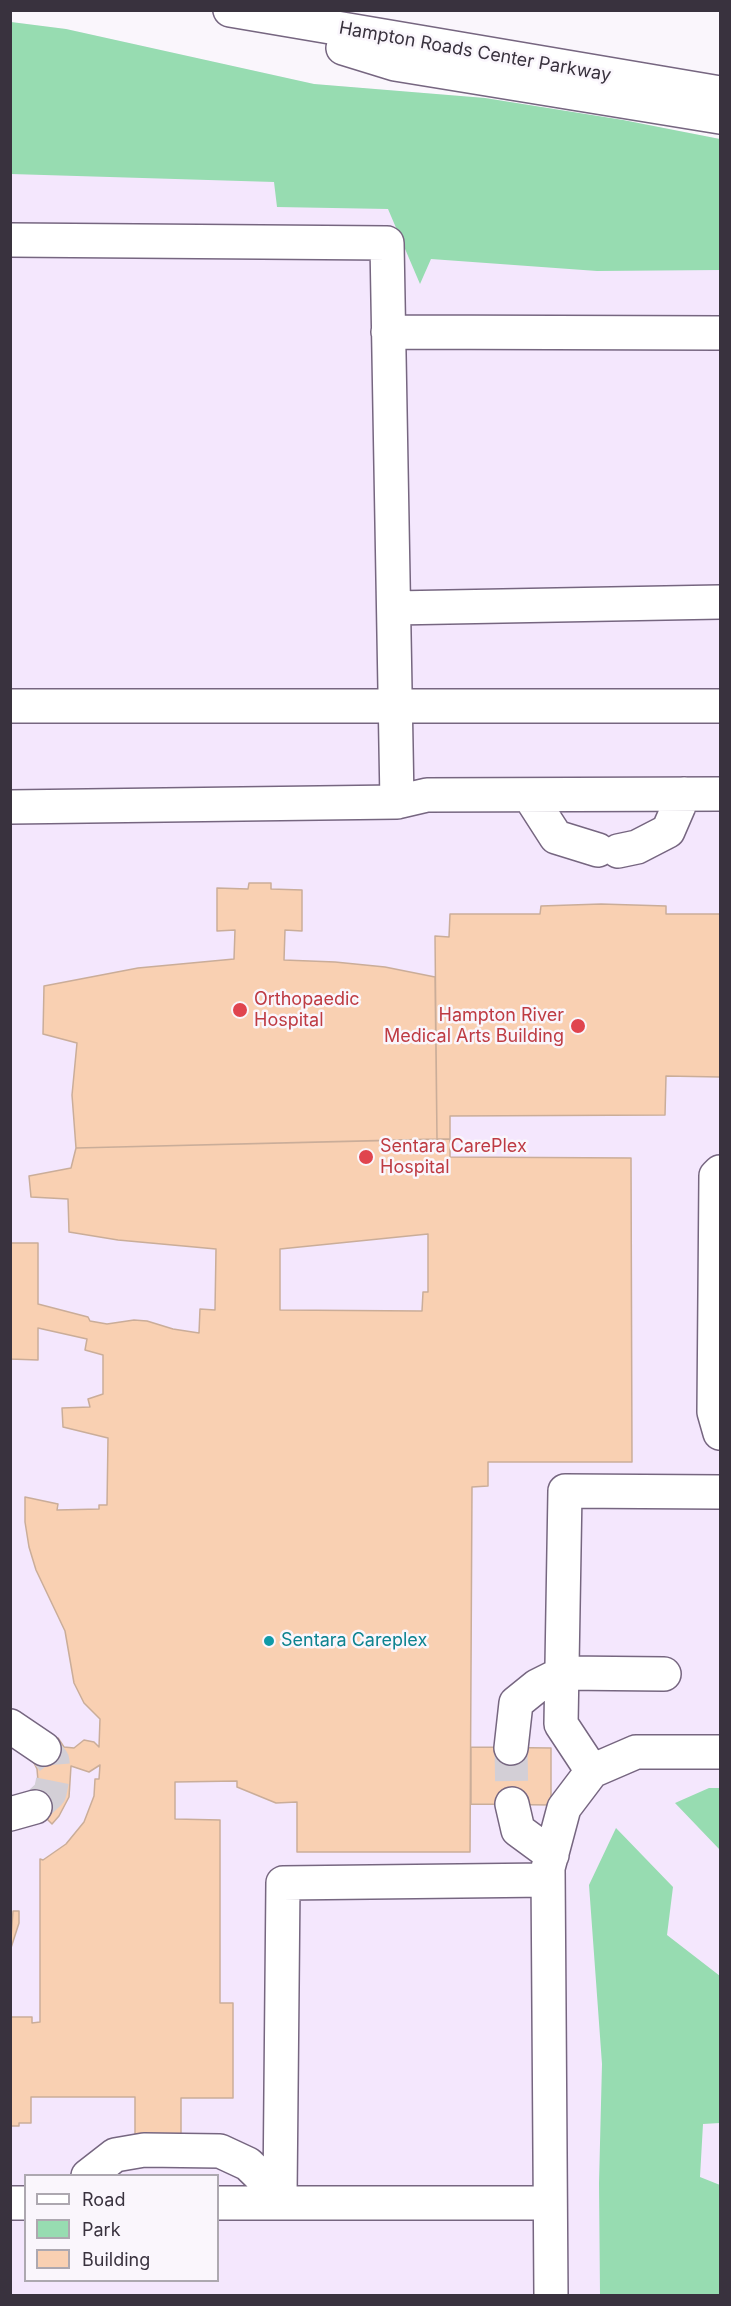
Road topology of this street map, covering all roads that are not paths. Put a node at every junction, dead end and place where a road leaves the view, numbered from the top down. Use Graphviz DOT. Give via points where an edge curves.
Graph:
graph roads {
  1 [pos="242,13"];
  2 [pos="720,93"];
  3 [pos="720,117"];
  4 [pos="10,240"];
  5 [pos="388,332"];
  6 [pos="720,333"];
  7 [pos="720,602"];
  8 [pos="394,608"];
  9 [pos="10,706"];
  10 [pos="396,706"];
  11 [pos="720,706"];
  12 [pos="684,794"];
  13 [pos="720,794"];
  14 [pos="529,795"];
  15 [pos="397,802"];
  16 [pos="10,807"];
  17 [pos="720,1172"];
  18 [pos="720,1433"];
  19 [pos="720,1492"];
  20 [pos="563,1673"];
  21 [pos="664,1674"];
  22 [pos="10,1726"];
  23 [pos="512,1748"];
  24 [pos="44,1749"];
  25 [pos="720,1752"];
  26 [pos="592,1771"];
  27 [pos="512,1804"];
  28 [pos="550,1867"];
  29 [pos="89,2174"];
  30 [pos="284,2199"];
  31 [pos="219,2203"];
  32 [pos="550,2203"];
  33 [pos="551,2295"];
  1 -- 2 [label="main road, Hampton Roads Center Parkway"];
  1 -- 3 [label="main road" via="395,64"];
  4 -- 5 [label="main road" via="387,243"];
  5 -- 6 [label="main road"];
  5 -- 8 [label="main road"];
  7 -- 8 [label="main road"];
  8 -- 10 [label="main road"];
  9 -- 10 [label="main road"];
  10 -- 11 [label="main road"];
  10 -- 15 [label="main road"];
  12 -- 13 [label="main road"];
  12 -- 14 [label="main road"];
  12 -- 14 [label="main road" via="668,831 636,847 608,850 556,837"];
  14 -- 15 [label="main road" via="427,795"];
  15 -- 16 [label="main road"];
  17 -- 18 [label="main road" via="716,1176 714,1412"];
  19 -- 20 [label="main road" via="565,1491"];
  20 -- 21 [label="main road"];
  20 -- 23 [label="main road" via="537,1686 516,1703"];
  20 -- 26 [label="main road" via="561,1724"];
  22 -- 24 [label="main road"];
  25 -- 26 [label="main road" via="636,1752"];
  26 -- 28 [label="main road" via="564,1808"];
  27 -- 28 [label="main road" via="518,1830"];
  28 -- 30 [label="main road" via="283,1883"];
  28 -- 32 [label="main road"];
  29 -- 30 [label="main road" via="115,2155 144,2150 220,2151 248,2164"];
  30 -- 31 [label="main road"];
  30 -- 32 [label="main road"];
  32 -- 33 [label="main road"];
}
